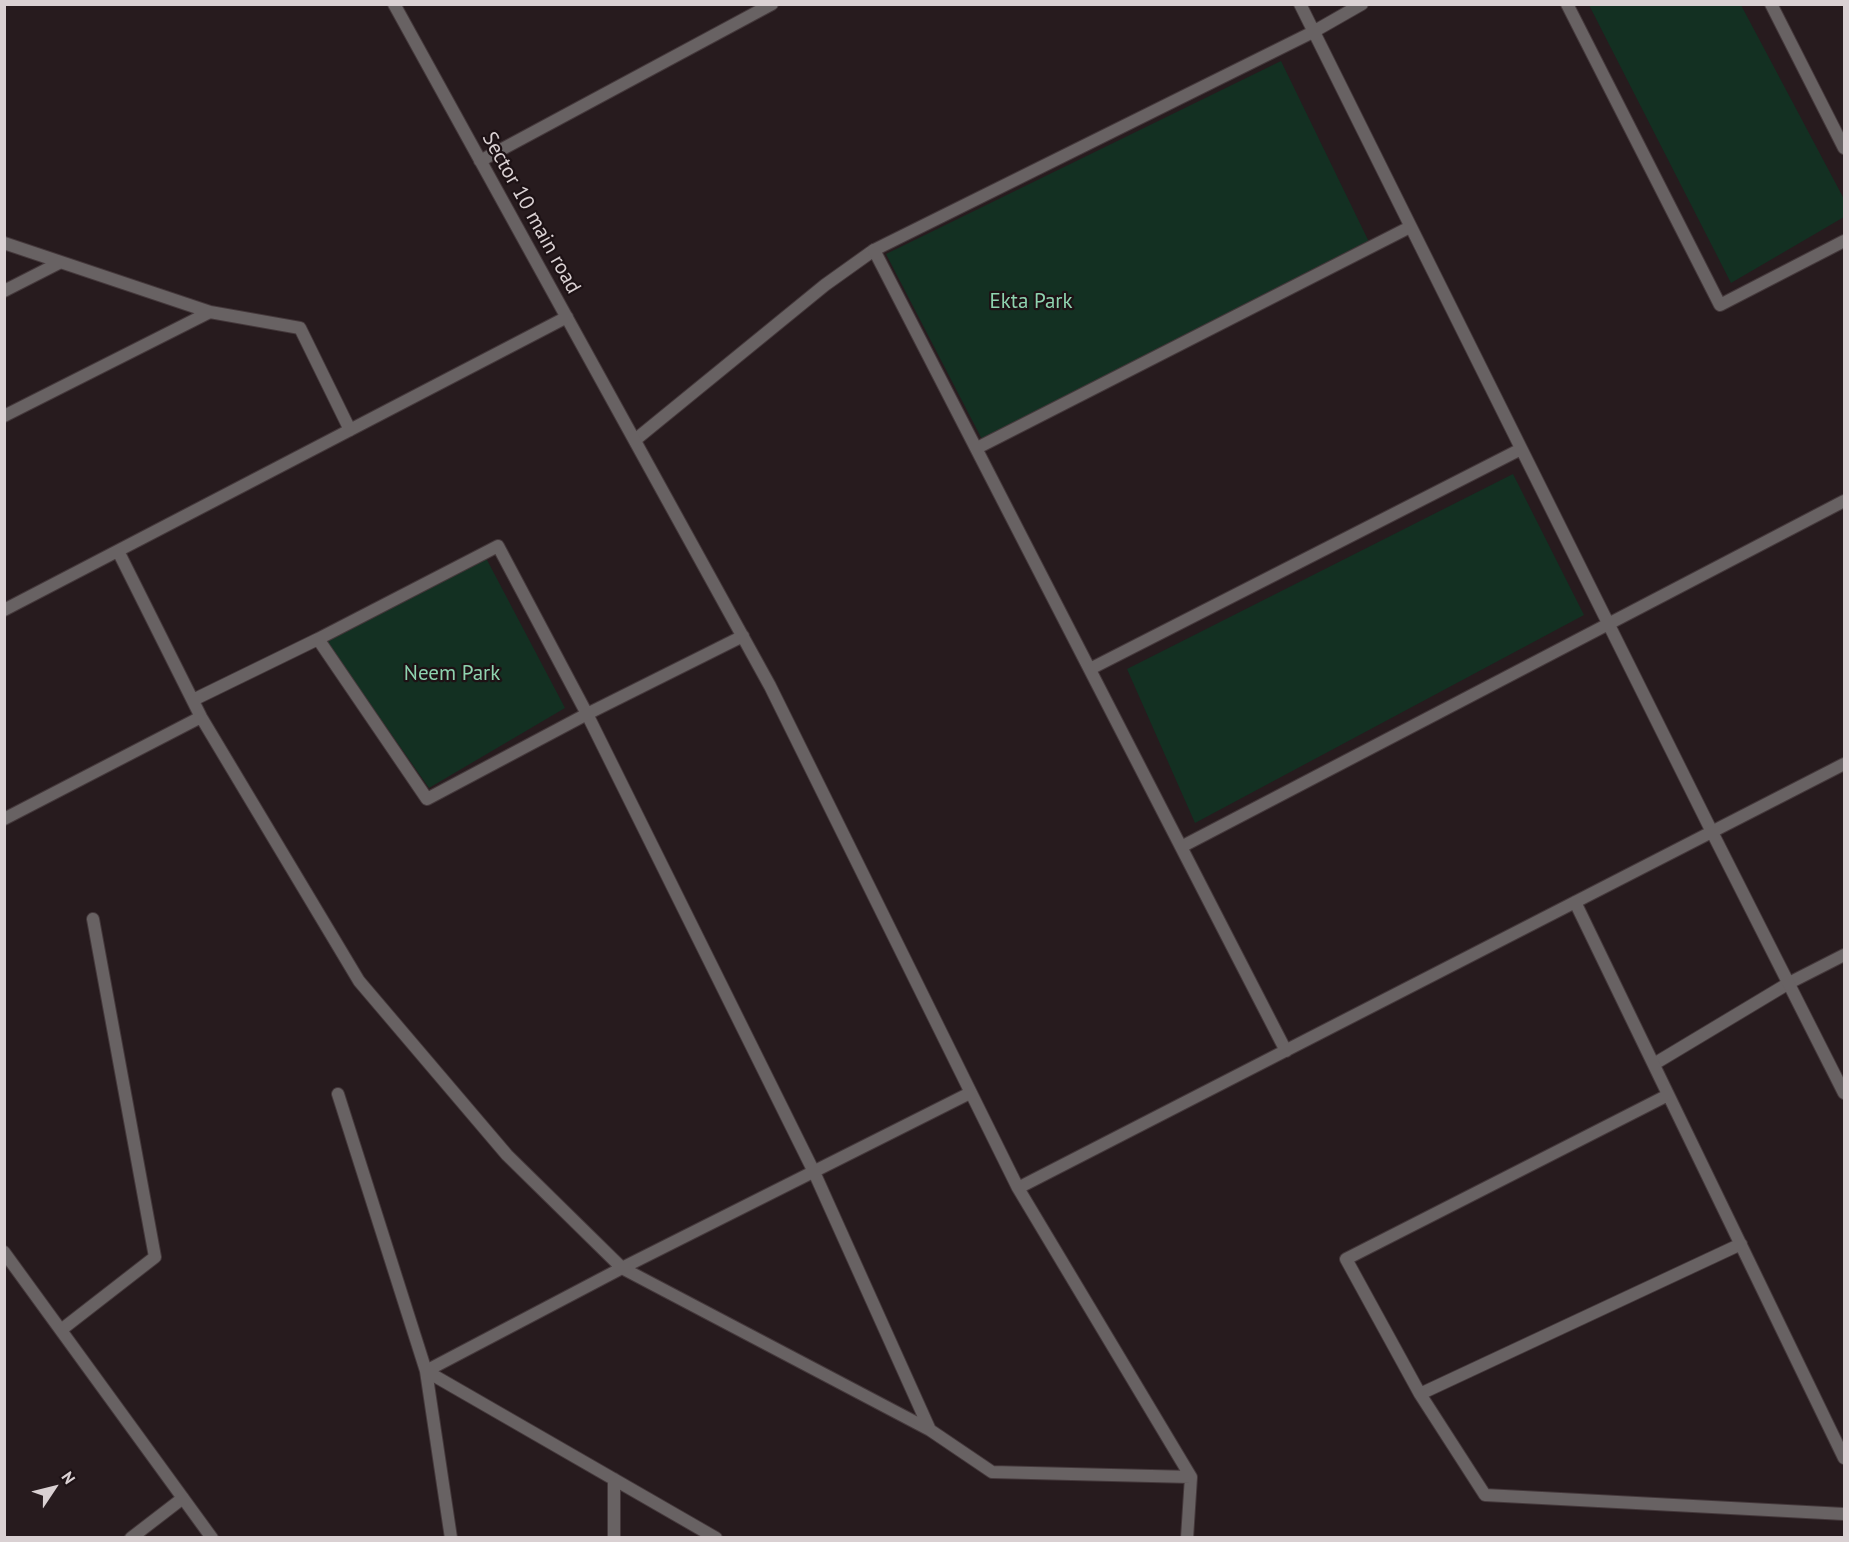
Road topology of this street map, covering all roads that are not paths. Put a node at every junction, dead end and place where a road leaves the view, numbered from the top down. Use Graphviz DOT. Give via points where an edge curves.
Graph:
graph roads {
  1 [pos="394,4"];
  2 [pos="772,4"];
  3 [pos="1300,4"];
  4 [pos="1362,4"];
  5 [pos="1567,4"];
  6 [pos="1770,4"];
  7 [pos="1314,32"];
  8 [pos="1845,148"];
  9 [pos="480,161"];
  10 [pos="1410,226"];
  11 [pos="1845,241"];
  12 [pos="4,243"];
  13 [pos="874,250"];
  14 [pos="59,263"];
  15 [pos="4,291"];
  16 [pos="210,312"];
  17 [pos="567,317"];
  18 [pos="4,416"];
  19 [pos="350,430"];
  20 [pos="635,440"];
  21 [pos="977,448"];
  22 [pos="1521,449"];
  23 [pos="1845,501"];
  24 [pos="118,551"];
  25 [pos="4,610"];
  26 [pos="1608,623"];
  27 [pos="743,636"];
  28 [pos="318,639"];
  29 [pos="1090,669"];
  30 [pos="193,700"];
  31 [pos="587,714"];
  32 [pos="201,717"];
  33 [pos="1845,764"];
  34 [pos="4,819"];
  35 [pos="1712,832"];
  36 [pos="1181,847"];
  37 [pos="1575,902"];
  38 [pos="93,919"];
  39 [pos="1845,955"];
  40 [pos="1789,983"];
  41 [pos="1286,1051"];
  42 [pos="1654,1064"];
  43 [pos="970,1093"];
  44 [pos="1845,1093"];
  45 [pos="338,1094"];
  46 [pos="1668,1095"];
  47 [pos="814,1172"];
  48 [pos="1018,1188"];
  49 [pos="1741,1244"];
  50 [pos="4,1252"];
  51 [pos="622,1268"];
  52 [pos="61,1330"];
  53 [pos="426,1371"];
  54 [pos="1420,1394"];
  55 [pos="930,1430"];
  56 [pos="1845,1458"];
  57 [pos="1191,1477"];
  58 [pos="614,1479"];
  59 [pos="183,1498"];
  60 [pos="1845,1514"];
  61 [pos="131,1538"];
  62 [pos="212,1538"];
  63 [pos="451,1538"];
  64 [pos="615,1538"];
  65 [pos="716,1538"];
  66 [pos="1187,1538"];
  1 -- 9 [label="street, Sector 10 main road"];
  2 -- 9 [label="street"];
  3 -- 7 [label="street"];
  4 -- 7 [label="street"];
  5 -- 11 [label="street" via="1720,305"];
  6 -- 8 [label="street"];
  7 -- 10 [label="street"];
  7 -- 13 [label="street"];
  9 -- 17 [label="street, Sector 10 main road"];
  10 -- 21 [label="street"];
  10 -- 22 [label="street"];
  12 -- 14 [label="street"];
  13 -- 20 [label="street" via="825,285"];
  13 -- 21 [label="street"];
  14 -- 15 [label="street"];
  14 -- 16 [label="street"];
  16 -- 18 [label="street"];
  16 -- 19 [label="street" via="300,328"];
  17 -- 19 [label="street"];
  17 -- 20 [label="street, Sector 10 main road"];
  19 -- 24 [label="street"];
  20 -- 27 [label="street, Sector 10 main road"];
  21 -- 29 [label="street"];
  22 -- 26 [label="street"];
  22 -- 29 [label="street"];
  23 -- 26 [label="street"];
  24 -- 25 [label="street"];
  24 -- 30 [label="street"];
  26 -- 35 [label="street"];
  26 -- 36 [label="street"];
  27 -- 31 [label="street"];
  27 -- 43 [label="street, Sector 10 main road"];
  28 -- 30 [label="street"];
  28 -- 31 [label="street" via="427,799"];
  28 -- 31 [label="street" via="498,546"];
  29 -- 36 [label="street"];
  30 -- 32 [label="street"];
  31 -- 47 [label="street"];
  32 -- 34 [label="street"];
  32 -- 51 [label="street" via="359,981 507,1155"];
  33 -- 35 [label="street"];
  35 -- 37 [label="street"];
  35 -- 40 [label="street"];
  36 -- 41 [label="street"];
  37 -- 41 [label="street"];
  37 -- 42 [label="street"];
  38 -- 52 [label="street" via="155,1257"];
  39 -- 40 [label="street"];
  40 -- 42 [label="street"];
  40 -- 44 [label="street"];
  41 -- 48 [label="street"];
  42 -- 46 [label="street"];
  43 -- 47 [label="street"];
  43 -- 48 [label="street, Sector 10 main road"];
  45 -- 53 [label="street"];
  46 -- 49 [label="street"];
  46 -- 54 [label="street" via="1346,1259"];
  47 -- 51 [label="street"];
  47 -- 55 [label="street"];
  48 -- 57 [label="street, Sector 10 main road"];
  49 -- 54 [label="street"];
  49 -- 56 [label="street"];
  50 -- 52 [label="street"];
  51 -- 53 [label="street"];
  51 -- 55 [label="street"];
  52 -- 59 [label="street"];
  53 -- 58 [label="street"];
  53 -- 63 [label="street"];
  54 -- 60 [label="street" via="1485,1495"];
  55 -- 57 [label="street" via="992,1472"];
  57 -- 66 [label="street"];
  58 -- 64 [label="street"];
  58 -- 65 [label="street"];
  59 -- 61 [label="street"];
  59 -- 62 [label="street"];
}
